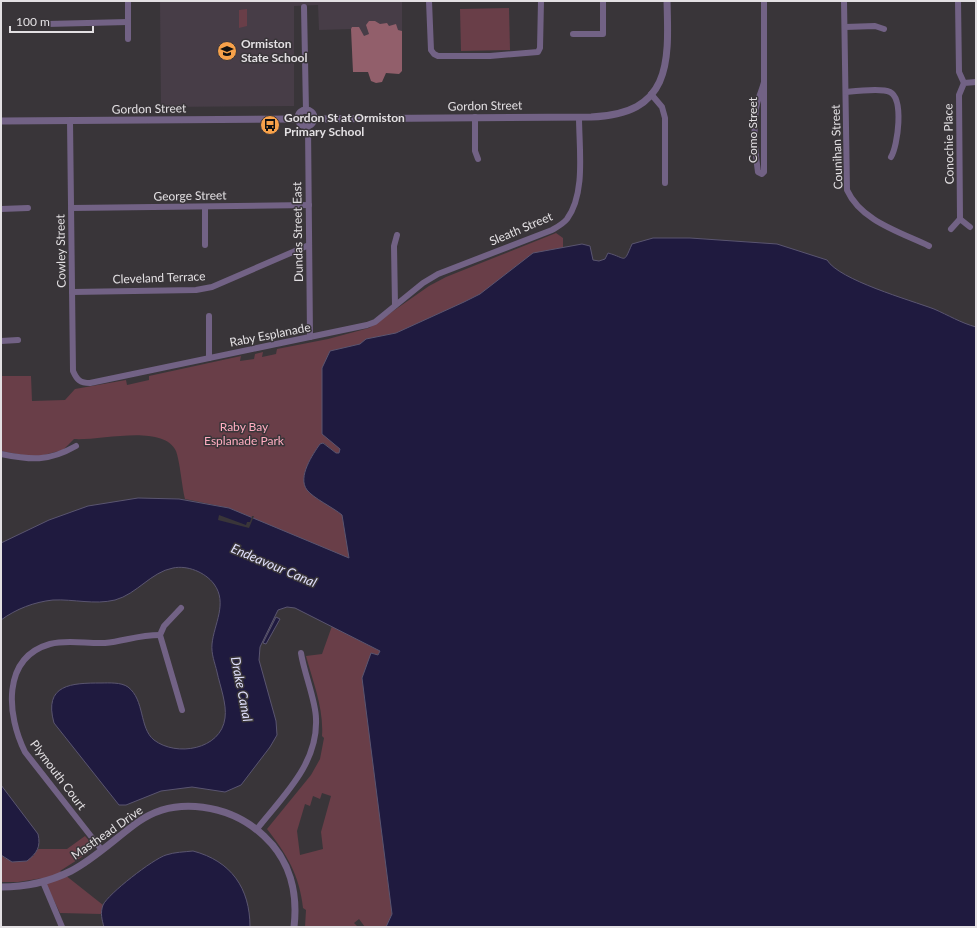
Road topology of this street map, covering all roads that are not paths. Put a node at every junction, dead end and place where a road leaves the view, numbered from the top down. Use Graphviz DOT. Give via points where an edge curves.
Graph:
graph roads {
  1 [pos="128,1"];
  2 [pos="429,1"];
  3 [pos="541,1"];
  4 [pos="603,1"];
  5 [pos="667,1"];
  6 [pos="764,1"];
  7 [pos="844,1"];
  8 [pos="958,1"];
  9 [pos="304,7"];
  10 [pos="128,22"];
  11 [pos="46,24"];
  12 [pos="845,27"];
  13 [pos="884,28"];
  14 [pos="573,34"];
  15 [pos="128,39"];
  16 [pos="764,82"];
  17 [pos="976,82"];
  18 [pos="964,83"];
  19 [pos="846,92"];
  20 [pos="651,94"];
  21 [pos="306,111"];
  22 [pos="474,117"];
  23 [pos="579,117"];
  24 [pos="298,119"];
  25 [pos="313,119"];
  26 [pos="1,121"];
  27 [pos="70,121"];
  28 [pos="308,126"];
  29 [pos="891,157"];
  30 [pos="478,159"];
  31 [pos="665,183"];
  32 [pos="309,205"];
  33 [pos="204,207"];
  34 [pos="28,208"];
  35 [pos="71,208"];
  36 [pos="1,209"];
  37 [pos="960,219"];
  38 [pos="970,227"];
  39 [pos="951,229"];
  40 [pos="397,235"];
  41 [pos="205,245"];
  42 [pos="309,245"];
  43 [pos="929,246"];
  44 [pos="452,269"];
  45 [pos="72,292"];
  46 [pos="395,305"];
  47 [pos="209,316"];
  48 [pos="310,337"];
  49 [pos="18,340"];
  50 [pos="1,341"];
  51 [pos="209,358"];
  52 [pos="77,379"];
  53 [pos="76,446"];
  54 [pos="1,454"];
  55 [pos="181,608"];
  56 [pos="160,635"];
  57 [pos="301,653"];
  58 [pos="182,710"];
  59 [pos="257,829"];
  60 [pos="101,849"];
  61 [pos="43,882"];
  62 [pos="1,887"];
  63 [pos="62,927"];
  64 [pos="294,927"];
  1 -- 10 [label="street"];
  2 -- 3 [label="street" via="434,54 486,56 538,52"];
  4 -- 14 [label="street" via="603,34"];
  5 -- 20 [label="street, Gordon Street" via="666,65 660,82"];
  6 -- 16 [label="street, Como Street"];
  7 -- 12 [label="street, Counihan Street"];
  8 -- 18 [label="street" via="959,72"];
  9 -- 21 [label="street"];
  10 -- 11 [label="street"];
  10 -- 15 [label="street"];
  12 -- 13 [label="street"];
  12 -- 19 [label="street, Counihan Street"];
  16 -- 16 [label="street, Como Street" via="764,172 759,174 753,148 756,136 756,109"];
  17 -- 18 [label="street"];
  18 -- 37 [label="street, Conochie Place" via="959,94"];
  19 -- 29 [label="street" via="888,91 895,95 898,103 897,140 896,150"];
  19 -- 43 [label="street, Counihan Street" via="847,190 852,200 871,218"];
  20 -- 23 [label="street, Gordon Street" via="640,104 620,114"];
  20 -- 31 [label="street" via="662,107 665,118"];
  21 -- 24 [label="street" via="301,112"];
  21 -- 25 [label="street" via="310,112"];
  22 -- 23 [label="street, Gordon Street"];
  22 -- 25 [label="street, Gordon Street"];
  22 -- 30 [label="street" via="475,151"];
  23 -- 44 [label="street, Sleath Street" via="579,192 566,220 552,230"];
  24 -- 27 [label="street, Gordon Street"];
  24 -- 28 [label="street" via="301,125"];
  25 -- 28 [label="street"];
  26 -- 27 [label="street, Gordon Street"];
  27 -- 35 [label="street, Cowley Street"];
  28 -- 32 [label="street, Dundas Street East"];
  32 -- 33 [label="street, George Street"];
  32 -- 42 [label="street, Dundas Street East"];
  33 -- 35 [label="street, George Street"];
  33 -- 41 [label="street"];
  34 -- 36 [label="street"];
  35 -- 45 [label="street, Cowley Street"];
  37 -- 38 [label="street"];
  37 -- 39 [label="street"];
  40 -- 46 [label="street" via="394,246"];
  42 -- 45 [label="street, Cleveland Terrace" via="212,287 196,290"];
  42 -- 48 [label="street, Dundas Street East"];
  44 -- 46 [label="street, Raby Esplanade" via="423,283"];
  45 -- 52 [label="street, Cowley Street" via="74,371"];
  46 -- 48 [label="street, Raby Esplanade" via="367,325"];
  47 -- 51 [label="street"];
  48 -- 51 [label="street, Raby Esplanade"];
  49 -- 50 [label="street"];
  51 -- 52 [label="street, Raby Esplanade" via="90,383 83,383"];
  53 -- 54 [label="street" via="65,453 31,460"];
  55 -- 56 [label="street" via="164,626"];
  56 -- 58 [label="street"];
  56 -- 60 [label="street, Plymouth Court" via="139,636 110,643 64,642 42,647 30,653 19,667 13,684 13,720 25,752"];
  57 -- 59 [label="street" via="316,718 312,752 304,770"];
  59 -- 60 [label="street, Masthead Drive" via="220,810 184,807 151,815"];
  59 -- 64 [label="street, Masthead Drive" via="280,854 293,884 296,900"];
  60 -- 61 [label="street, Masthead Drive" via="73,870"];
  61 -- 62 [label="street, Masthead Drive"];
  61 -- 63 [label="street"];
}
